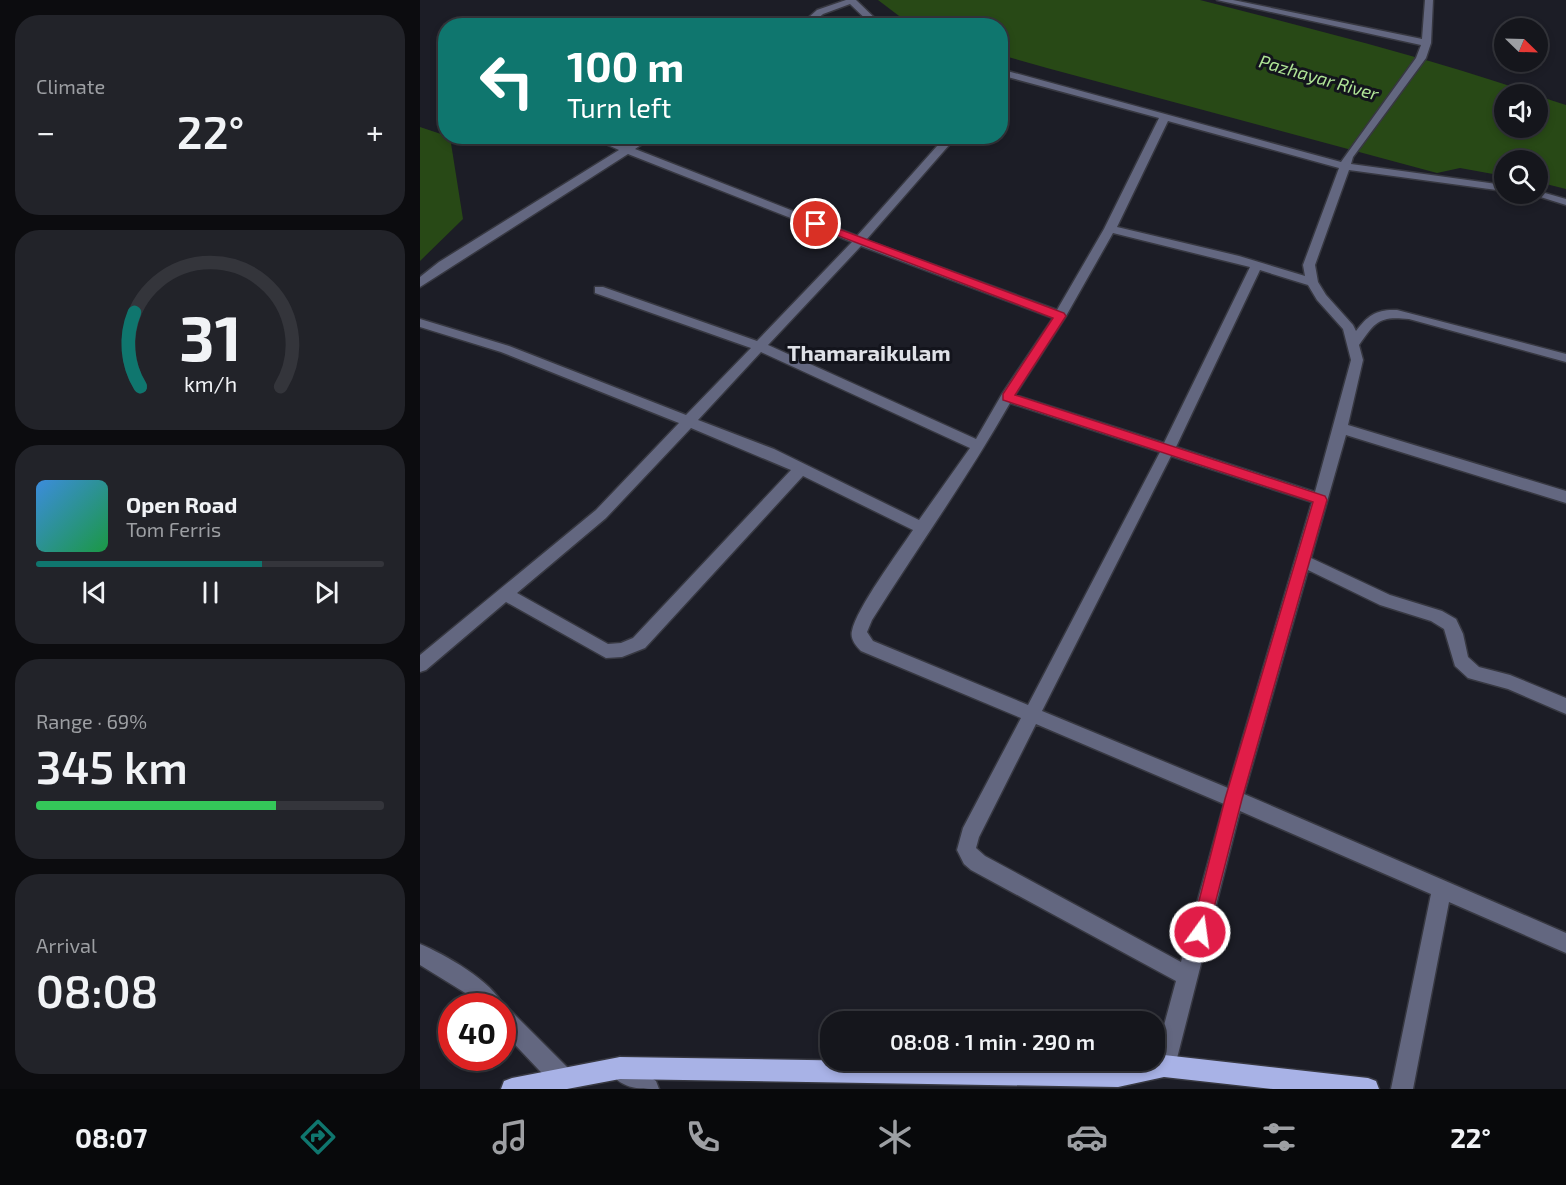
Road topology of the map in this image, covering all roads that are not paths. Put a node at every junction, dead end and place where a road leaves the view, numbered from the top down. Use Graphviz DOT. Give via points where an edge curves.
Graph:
graph roads {
  1 [pos="851,0"];
  2 [pos="1221,0"];
  3 [pos="1429,0"];
  4 [pos="813,18"];
  5 [pos="870,18"];
  6 [pos="1426,43"];
  7 [pos="1008,75"];
  8 [pos="1165,117"];
  9 [pos="613,144"];
  10 [pos="636,144"];
  11 [pos="945,144"];
  12 [pos="627,150"];
  13 [pos="1346,162"];
  14 [pos="1494,186"];
  15 [pos="1548,197"];
  16 [pos="1566,202"];
  17 [pos="1110,229"];
  18 [pos="859,241"];
  19 [pos="1257,265"];
  20 [pos="1312,282"];
  21 [pos="420,284"];
  22 [pos="599,290"];
  23 [pos="1060,316"];
  24 [pos="420,323"];
  25 [pos="1354,343"];
  26 [pos="759,346"];
  27 [pos="1566,358"];
  28 [pos="1007,397"];
  29 [pos="687,421"];
  30 [pos="1341,428"];
  31 [pos="979,446"];
  32 [pos="1168,449"];
  33 [pos="801,468"];
  34 [pos="1566,497"];
  35 [pos="1320,500"];
  36 [pos="922,528"];
  37 [pos="1302,561"];
  38 [pos="507,595"];
  39 [pos="420,665"];
  40 [pos="1566,706"];
  41 [pos="1030,715"];
  42 [pos="1234,799"];
  43 [pos="1442,889"];
  44 [pos="1566,943"];
  45 [pos="420,954"];
  46 [pos="1188,977"];
  47 [pos="480,993"];
  48 [pos="516,1030"];
  49 [pos="1165,1062"];
  50 [pos="1165,1066"];
  51 [pos="620,1068"];
  52 [pos="1149,1071"];
  53 [pos="564,1080"];
  54 [pos="1116,1082"];
  55 [pos="512,1089"];
  56 [pos="648,1089"];
  57 [pos="1368,1089"];
  58 [pos="1402,1089"];
  1 -- 4 [label="street"];
  1 -- 5 [label="street"];
  2 -- 6 [label="street"];
  3 -- 6 [label="street"];
  6 -- 13 [label="street" via="1421,58"];
  7 -- 8 [label="street"];
  8 -- 13 [label="street"];
  8 -- 17 [label="street"];
  9 -- 12 [label="street"];
  10 -- 12 [label="street"];
  11 -- 18 [label="street"];
  12 -- 18 [label="street"];
  12 -- 21 [label="street" via="443,265"];
  13 -- 14 [label="street"];
  13 -- 20 [label="street" via="1309,265"];
  15 -- 16 [label="street"];
  17 -- 19 [label="street"];
  17 -- 23 [label="street"];
  18 -- 23 [label="street"];
  18 -- 26 [label="street"];
  19 -- 20 [label="street"];
  19 -- 32 [label="street"];
  20 -- 25 [label="street" via="1349,328"];
  22 -- 26 [label="street"];
  23 -- 28 [label="street"];
  24 -- 29 [label="street" via="505,349"];
  25 -- 27 [label="street" via="1373,318 1386,312"];
  25 -- 30 [label="street" via="1356,360"];
  26 -- 29 [label="street"];
  26 -- 31 [label="street"];
  28 -- 31 [label="street"];
  28 -- 32 [label="street"];
  29 -- 33 [label="street"];
  29 -- 38 [label="street" via="601,513"];
  30 -- 34 [label="street"];
  30 -- 35 [label="street"];
  31 -- 36 [label="street"];
  32 -- 35 [label="street"];
  32 -- 41 [label="street"];
  33 -- 36 [label="street"];
  33 -- 38 [label="street" via="639,643 606,651"];
  35 -- 37 [label="street"];
  36 -- 41 [label="street" via="866,616 859,632 861,640 867,646"];
  37 -- 40 [label="street" via="1386,600 1436,616 1450,624 1461,662 1474,673 1510,682"];
  37 -- 42 [label="street"];
  38 -- 39 [label="street"];
  41 -- 42 [label="street"];
  41 -- 46 [label="street" via="966,850 971,857"];
  42 -- 43 [label="street"];
  42 -- 46 [label="street"];
  43 -- 44 [label="street"];
  43 -- 58 [label="street"];
  45 -- 47 [label="street"];
  46 -- 49 [label="street"];
  48 -- 53 [label="street"];
  50 -- 57 [label="main road"];
  51 -- 53 [label="main road"];
  51 -- 54 [label="main road"];
  51 -- 56 [label="street"];
  52 -- 54 [label="main road"];
  53 -- 55 [label="main road"];
}
